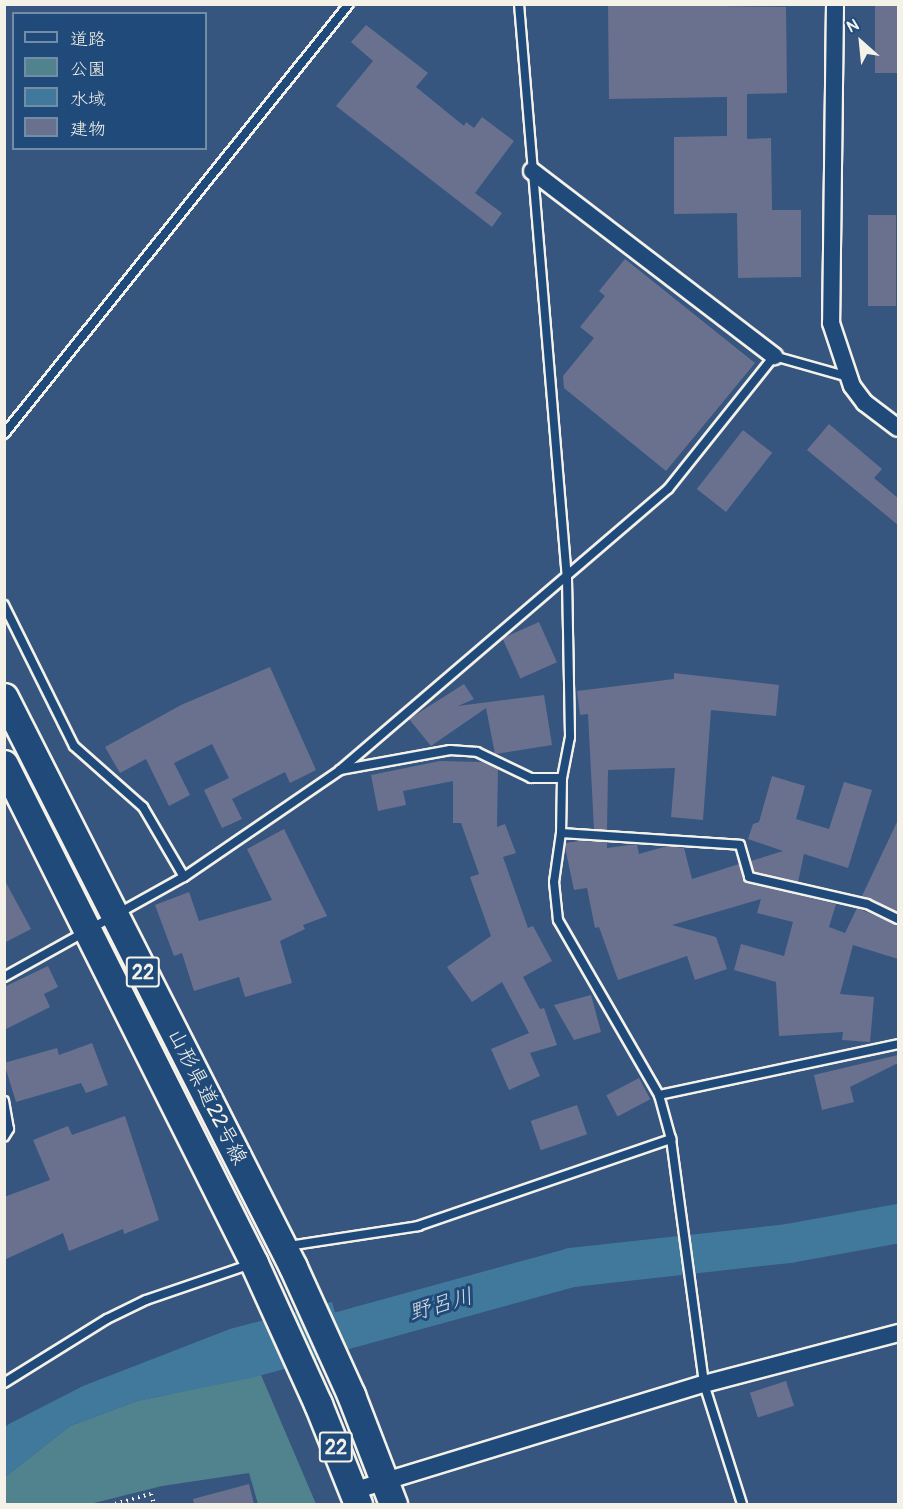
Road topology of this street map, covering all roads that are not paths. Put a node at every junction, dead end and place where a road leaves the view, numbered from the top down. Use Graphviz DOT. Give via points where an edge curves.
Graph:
graph roads {
  1 [pos="349,4"];
  2 [pos="519,4"];
  3 [pos="836,4"];
  4 [pos="531,171"];
  5 [pos="774,356"];
  6 [pos="848,376"];
  7 [pos="898,428"];
  8 [pos="4,434"];
  9 [pos="567,579"];
  10 [pos="4,605"];
  11 [pos="4,697"];
  12 [pos="4,764"];
  13 [pos="340,770"];
  14 [pos="562,778"];
  15 [pos="561,833"];
  16 [pos="184,877"];
  17 [pos="114,917"];
  18 [pos="898,918"];
  19 [pos="88,931"];
  20 [pos="4,977"];
  21 [pos="898,1041"];
  22 [pos="659,1095"];
  23 [pos="4,1101"];
  24 [pos="4,1137"];
  25 [pos="671,1139"];
  26 [pos="288,1257"];
  27 [pos="258,1271"];
  28 [pos="898,1334"];
  29 [pos="4,1383"];
  30 [pos="704,1384"];
  31 [pos="388,1493"];
  32 [pos="355,1498"];
  33 [pos="742,1504"];
  1 -- 8 [label="lane"];
  2 -- 4 [label="lane"];
  3 -- 6 [label="street" via="831,323"];
  4 -- 5 [label="street"];
  4 -- 9 [label="lane"];
  5 -- 6 [label="lane"];
  5 -- 9 [label="lane" via="668,489"];
  6 -- 7 [label="street" via="865,403"];
  9 -- 13 [label="lane"];
  9 -- 14 [label="lane" via="570,737"];
  10 -- 16 [label="lane" via="74,746 143,807"];
  11 -- 17 [label="main road, 山形県道22号線 / 22"];
  12 -- 19 [label="main road, 山形県道22号線 / 22"];
  13 -- 14 [label="lane" via="450,750 477,752 531,778"];
  13 -- 16 [label="lane"];
  14 -- 15 [label="lane"];
  15 -- 18 [label="lane" via="740,845 749,877 867,904"];
  15 -- 22 [label="lane" via="554,882 558,920"];
  16 -- 17 [label="lane"];
  17 -- 19 [label="lane"];
  17 -- 26 [label="main road, 山形県道22号線 / 22"];
  19 -- 20 [label="lane"];
  19 -- 27 [label="main road, 山形県道22号線 / 22"];
  21 -- 22 [label="lane"];
  22 -- 25 [label="lane"];
  23 -- 24 [label="lane" via="9,1129"];
  25 -- 26 [label="lane" via="418,1226"];
  25 -- 30 [label="lane"];
  26 -- 31 [label="main road, 山形県道22号線 / 22" via="351,1395"];
  27 -- 29 [label="lane" via="146,1300 98,1324"];
  27 -- 32 [label="main road, 山形県道22号線 / 22"];
  28 -- 30 [label="street"];
  30 -- 31 [label="street"];
  30 -- 33 [label="lane"];
  31 -- 32 [label="street"];
}
